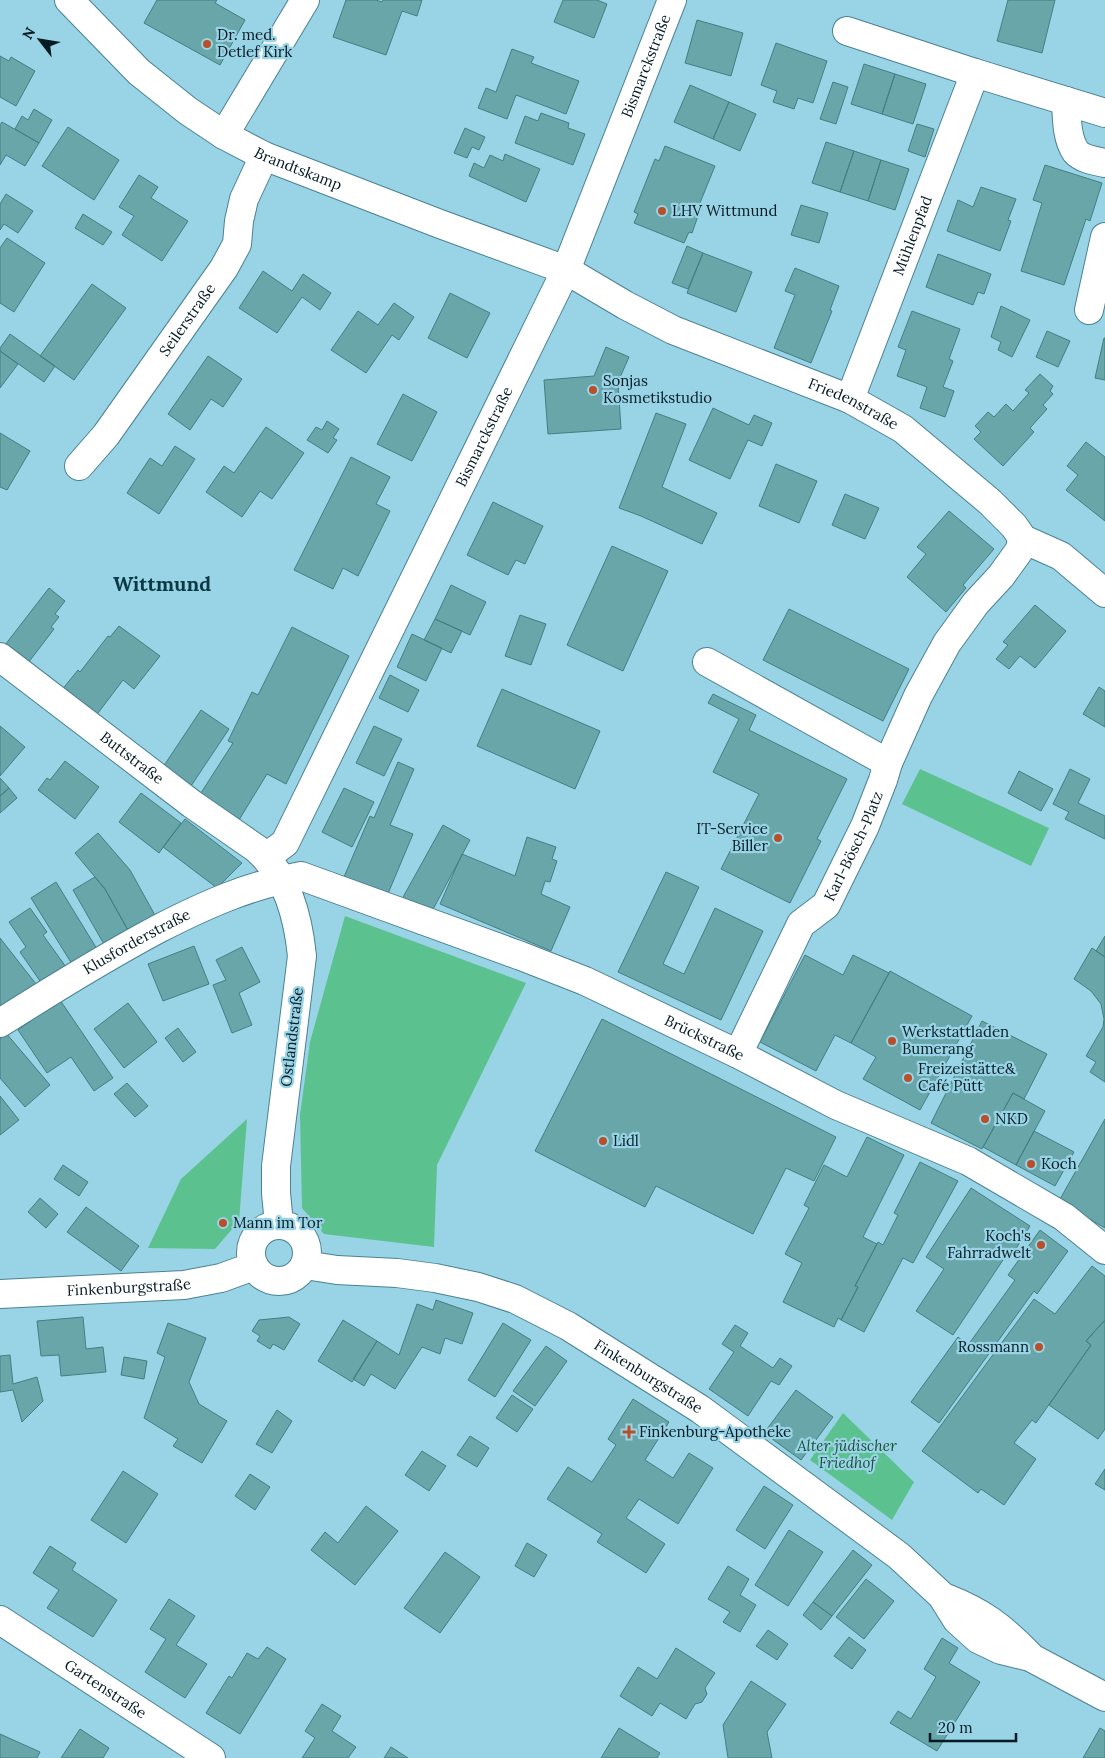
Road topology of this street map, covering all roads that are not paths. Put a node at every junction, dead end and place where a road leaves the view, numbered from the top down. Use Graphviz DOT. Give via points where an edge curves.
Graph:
graph roads {
  1 [pos="69,0"];
  2 [pos="305,0"];
  3 [pos="672,0"];
  4 [pos="847,31"];
  5 [pos="975,73"];
  6 [pos="1066,101"];
  7 [pos="1105,113"];
  8 [pos="224,135"];
  9 [pos="264,156"];
  10 [pos="1105,163"];
  11 [pos="1105,237"];
  12 [pos="566,270"];
  13 [pos="1089,310"];
  14 [pos="850,399"];
  15 [pos="79,466"];
  16 [pos="1023,539"];
  17 [pos="1105,593"];
  18 [pos="0,657"];
  19 [pos="706,662"];
  20 [pos="888,762"];
  21 [pos="266,857"];
  22 [pos="282,879"];
  23 [pos="0,1023"];
  24 [pos="738,1054"];
  25 [pos="279,1224"];
  26 [pos="1105,1250"];
  27 [pos="305,1265"];
  28 [pos="254,1266"];
  29 [pos="0,1294"];
  30 [pos="0,1620"];
  31 [pos="1105,1697"];
  32 [pos="211,1758"];
  1 -- 8 [label="street, Brandtskamp" via="139,72"];
  2 -- 8 [label="street"];
  3 -- 12 [label="street, Bismarckstraße"];
  4 -- 5 [label="street"];
  5 -- 6 [label="street"];
  5 -- 14 [label="street, Mühlenpfad"];
  6 -- 7 [label="street"];
  6 -- 10 [label="street" via="1069,134 1076,152"];
  8 -- 9 [label="street, Brandtskamp"];
  9 -- 12 [label="street, Brandtskamp"];
  9 -- 15 [label="street, Seilerstraße" via="244,199 237,244 224,268 106,435"];
  11 -- 13 [label="street"];
  12 -- 14 [label="street, Friedenstraße" via="673,330"];
  12 -- 21 [label="street, Bismarckstraße" via="285,843"];
  14 -- 16 [label="street, Friedenstraße" via="904,429 990,502"];
  16 -- 17 [label="street, Friedenstraße" via="1061,556"];
  16 -- 20 [label="street, Karl-Bösch-Platz" via="1019,551 947,642"];
  18 -- 21 [label="street, Buttstraße"];
  19 -- 20 [label="street"];
  20 -- 24 [label="street, Karl-Bösch-Platz" via="865,826 826,905 801,924"];
  21 -- 22 [label="street, Ostlandstraße"];
  22 -- 23 [label="street, Klusforderstraße" via="208,904 115,952"];
  22 -- 24 [label="street, Brückstraße" via="301,876 521,956 585,981"];
  22 -- 25 [label="street, Ostlandstraße" via="299,928 302,956 276,1166"];
  24 -- 26 [label="street, Brückstraße" via="836,1104 968,1161 1064,1218"];
  25 -- 27 [label="street" via="296,1230 304,1238 307,1246"];
  25 -- 28 [label="street" via="268,1226 255,1239 250,1254"];
  27 -- 28 [label="street" via="284,1281 274,1281 262,1275"];
  27 -- 31 [label="street, Finkenburgstraße" via="397,1273 478,1287 515,1299 568,1326 700,1409 899,1556 942,1596 957,1620 978,1639 1000,1650 1030,1657"];
  28 -- 29 [label="street, Finkenburgstraße" via="221,1278 184,1285"];
  30 -- 32 [label="street, Gartenstraße"];
}
